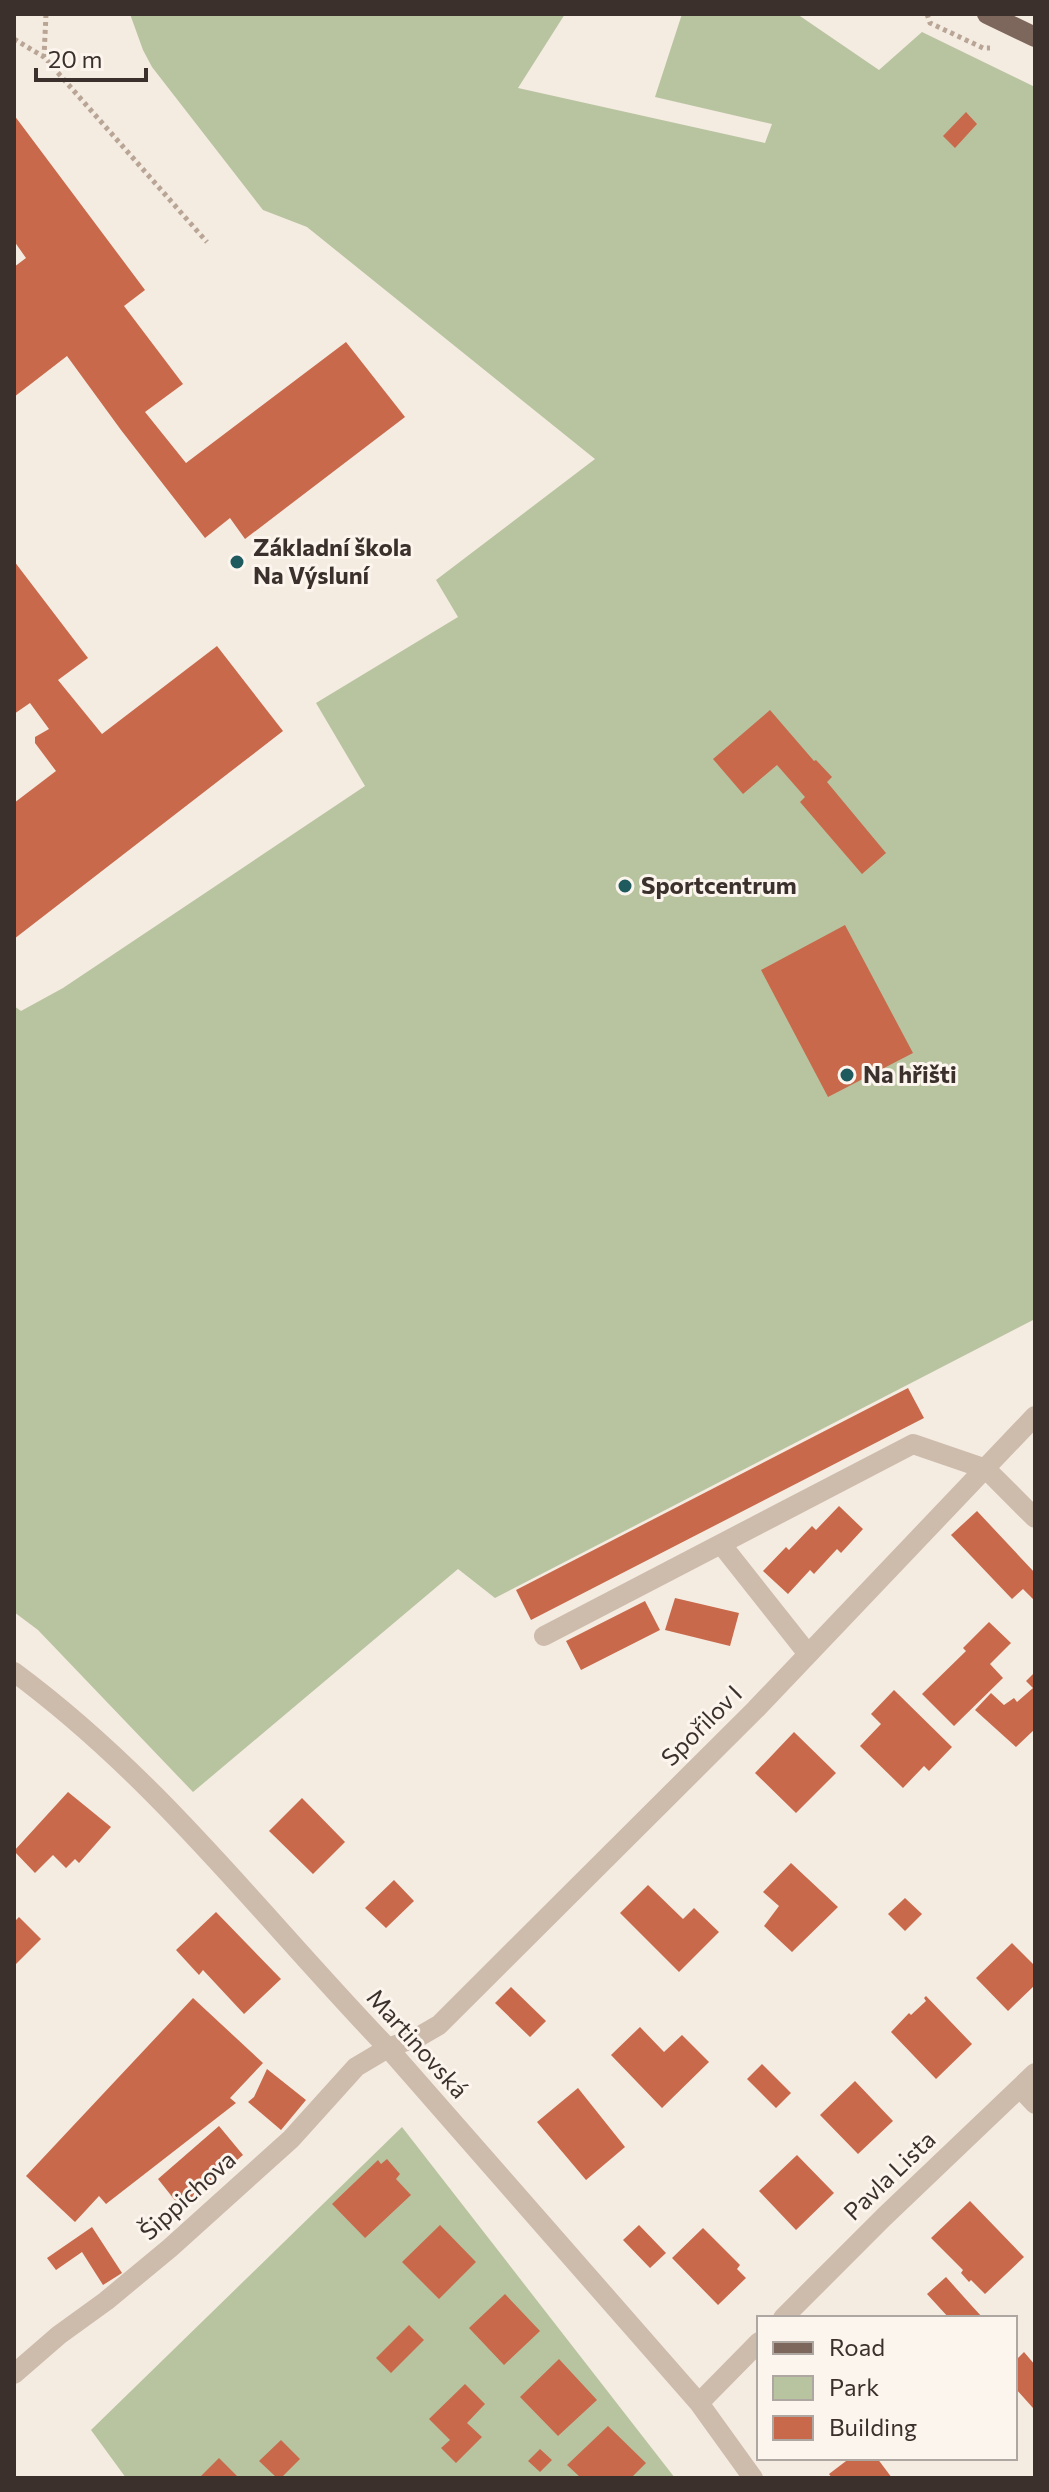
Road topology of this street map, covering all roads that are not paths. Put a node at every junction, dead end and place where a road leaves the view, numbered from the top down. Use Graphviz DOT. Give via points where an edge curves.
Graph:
graph roads {
  1 [pos="987,14"];
  2 [pos="1035,37"];
  3 [pos="1035,1416"];
  4 [pos="986,1469"];
  5 [pos="1035,1518"];
  6 [pos="721,1544"];
  7 [pos="544,1636"];
  8 [pos="808,1654"];
  9 [pos="18,1681"];
  10 [pos="388,2048"];
  11 [pos="1035,2073"];
  12 [pos="1020,2088"];
  13 [pos="1035,2104"];
  14 [pos="785,2316"];
  15 [pos="757,2344"];
  16 [pos="14,2374"];
  17 [pos="699,2403"];
  18 [pos="753,2478"];
  1 -- 2 [label="main road"];
  3 -- 4 [label="street, Spořilov I"];
  4 -- 5 [label="street"];
  4 -- 6 [label="street" via="913,1444"];
  4 -- 8 [label="street, Spořilov I"];
  6 -- 7 [label="street"];
  6 -- 8 [label="street"];
  8 -- 10 [label="street, Spořilov I" via="439,2025"];
  9 -- 10 [label="street, Martinovská" via="85,1729 142,1780"];
  10 -- 16 [label="street, Šippichova" via="356,2067 291,2139 170,2248"];
  10 -- 17 [label="street, Martinovská"];
  11 -- 12 [label="street, Pavla Lista"];
  12 -- 13 [label="street"];
  12 -- 14 [label="street, Pavla Lista"];
  15 -- 17 [label="street"];
  17 -- 18 [label="street, Martinovská"];
}
